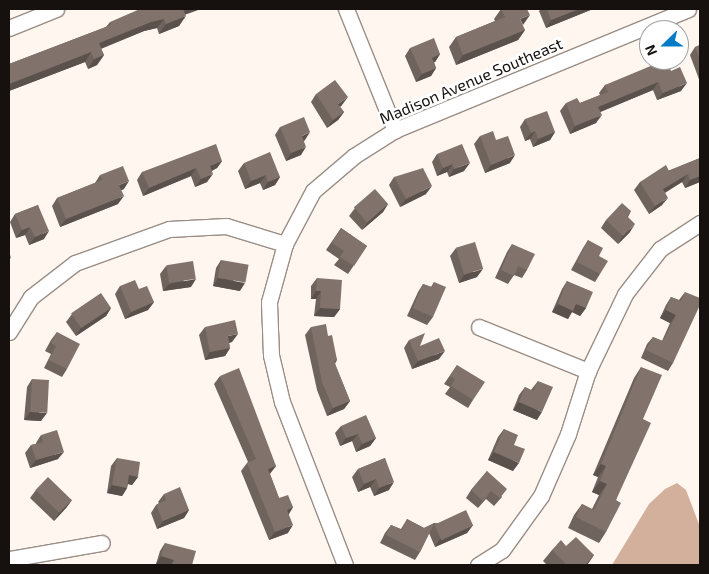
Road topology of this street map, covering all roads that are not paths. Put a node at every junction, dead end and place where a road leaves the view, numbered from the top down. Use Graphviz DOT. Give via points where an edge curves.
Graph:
graph roads {
  1 [pos="56,9"];
  2 [pos="346,9"];
  3 [pos="688,9"];
  4 [pos="9,28"];
  5 [pos="395,130"];
  6 [pos="700,223"];
  7 [pos="285,244"];
  8 [pos="479,327"];
  9 [pos="9,332"];
  10 [pos="588,371"];
  11 [pos="102,544"];
  12 [pos="9,559"];
  13 [pos="345,565"];
  14 [pos="478,565"];
  1 -- 4 [label="street"];
  2 -- 5 [label="street"];
  3 -- 5 [label="street, Madison Avenue Southeast"];
  5 -- 7 [label="street, Madison Avenue Southeast" via="354,156 312,191"];
  6 -- 10 [label="street" via="660,249 625,294"];
  7 -- 9 [label="street" via="226,226 169,229 153,234 75,263 31,297"];
  7 -- 13 [label="street, Madison Avenue Southeast" via="269,302 271,355 282,402"];
  8 -- 10 [label="street"];
  10 -- 14 [label="street" via="568,434 541,496 502,550"];
  11 -- 12 [label="street"];
}
